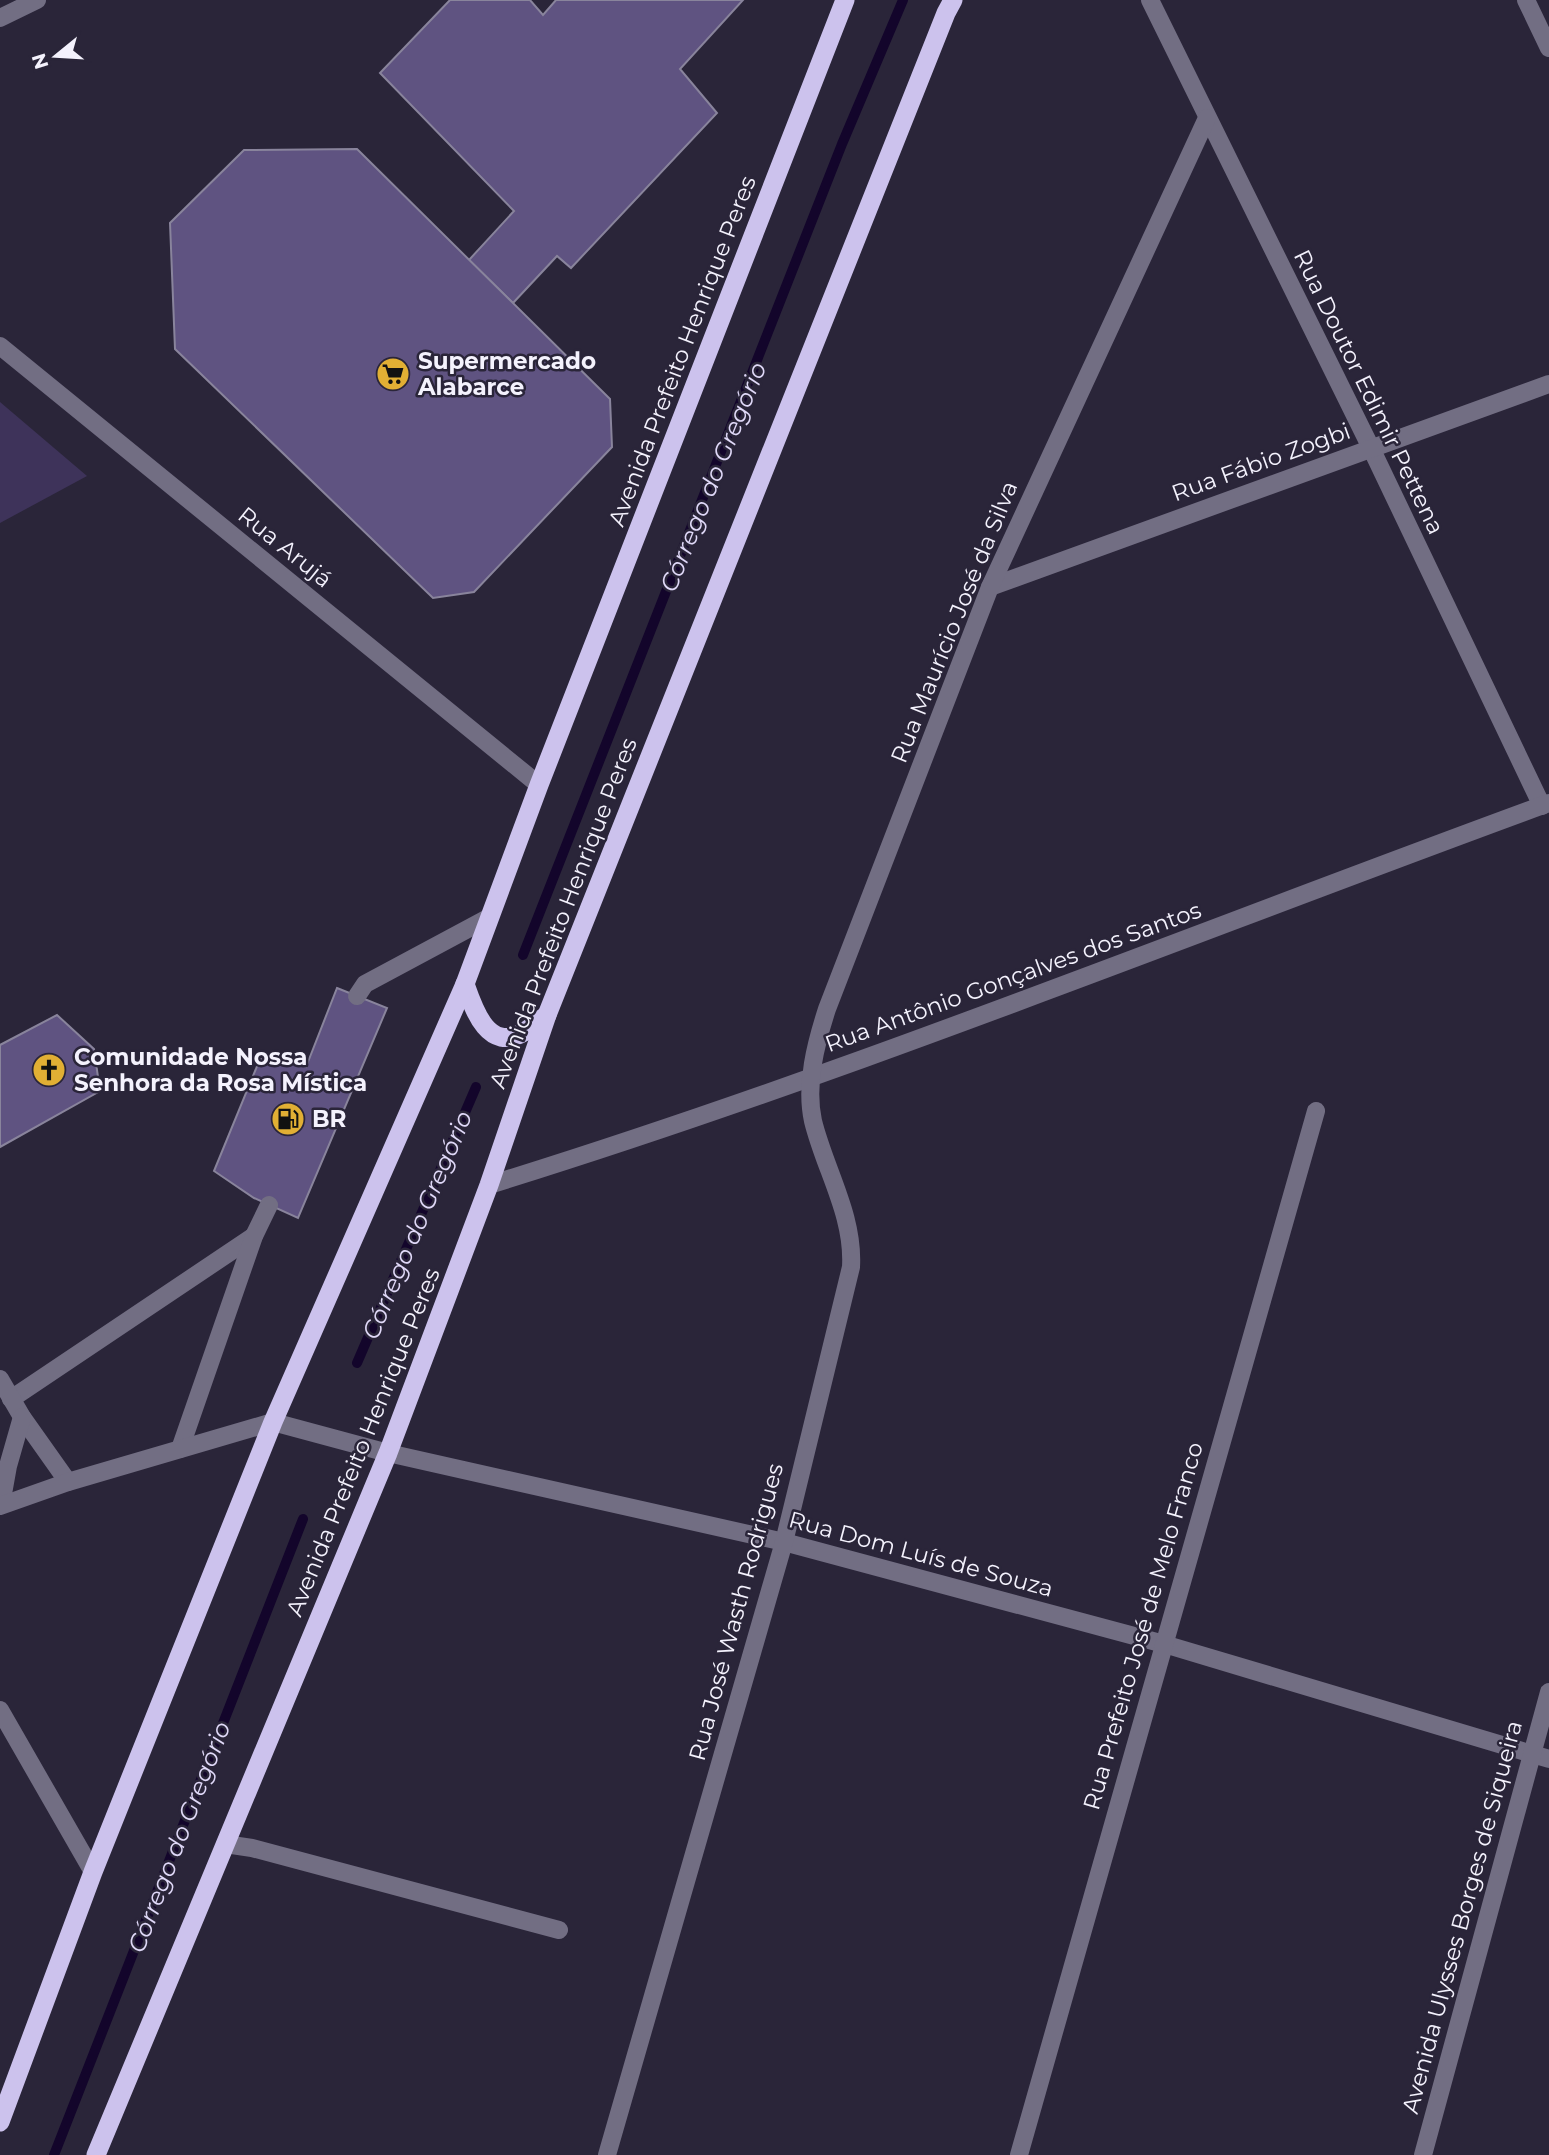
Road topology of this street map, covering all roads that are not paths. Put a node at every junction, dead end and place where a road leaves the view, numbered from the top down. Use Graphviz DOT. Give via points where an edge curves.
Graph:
graph roads {
  1 [pos="37,0"];
  2 [pos="845,0"];
  3 [pos="953,0"];
  4 [pos="1150,0"];
  5 [pos="1526,0"];
  6 [pos="0,18"];
  7 [pos="1549,48"];
  8 [pos="1207,118"];
  9 [pos="0,346"];
  10 [pos="1549,384"];
  11 [pos="1371,448"];
  12 [pos="990,587"];
  13 [pos="538,785"];
  14 [pos="1545,805"];
  15 [pos="490,917"];
  16 [pos="465,984"];
  17 [pos="357,996"];
  18 [pos="547,1015"];
  19 [pos="811,1078"];
  20 [pos="1316,1111"];
  21 [pos="489,1185"];
  22 [pos="269,1205"];
  23 [pos="254,1236"];
  24 [pos="0,1379"];
  25 [pos="11,1399"];
  26 [pos="22,1417"];
  27 [pos="273,1422"];
  28 [pos="180,1449"];
  29 [pos="388,1453"];
  30 [pos="68,1482"];
  31 [pos="1,1506"];
  32 [pos="784,1542"];
  33 [pos="1164,1644"];
  34 [pos="1549,1692"];
  35 [pos="0,1710"];
  36 [pos="1531,1753"];
  37 [pos="1549,1759"];
  38 [pos="225,1844"];
  39 [pos="93,1872"];
  40 [pos="559,1930"];
  41 [pos="0,2122"];
  42 [pos="96,2155"];
  43 [pos="607,2155"];
  44 [pos="1019,2155"];
  45 [pos="1423,2155"];
  1 -- 6 [label="street"];
  2 -- 13 [label="highway, Avenida Prefeito Henrique Peres"];
  3 -- 18 [label="highway, Avenida Prefeito Henrique Peres"];
  4 -- 8 [label="street, Rua Doutor Edimir Pettena"];
  5 -- 7 [label="street"];
  8 -- 11 [label="street, Rua Doutor Edimir Pettena"];
  8 -- 12 [label="street, Rua Maurício José da Silva"];
  9 -- 13 [label="street, Rua Arujá"];
  10 -- 11 [label="street, Rua Fábio Zogbi"];
  11 -- 12 [label="street, Rua Fábio Zogbi"];
  11 -- 14 [label="street, Rua Doutor Edimir Pettena"];
  12 -- 19 [label="street, Rua Maurício José da Silva" via="827,1009"];
  13 -- 15 [label="highway, Avenida Prefeito Henrique Peres"];
  14 -- 19 [label="street, Rua Antônio Gonçalves dos Santos"];
  15 -- 16 [label="highway, Avenida Prefeito Henrique Peres"];
  15 -- 17 [label="street" via="365,984"];
  16 -- 18 [label="highway" via="477,1018 489,1031 506,1038 523,1033"];
  16 -- 27 [label="highway, Avenida Prefeito Henrique Peres"];
  18 -- 21 [label="highway, Avenida Prefeito Henrique Peres"];
  19 -- 21 [label="street, Rua Antônio Gonçalves dos Santos"];
  19 -- 32 [label="street, Rua José Wasth Rodrigues" via="813,1119 852,1244"];
  20 -- 33 [label="street, Rua Prefeito José de Melo Franco"];
  21 -- 29 [label="highway, Avenida Prefeito Henrique Peres"];
  22 -- 23 [label="street"];
  23 -- 25 [label="street"];
  23 -- 28 [label="street"];
  24 -- 25 [label="street"];
  25 -- 26 [label="street"];
  26 -- 30 [label="street"];
  26 -- 31 [label="street"];
  27 -- 28 [label="street"];
  27 -- 29 [label="street, Rua Dom Luís de Souza"];
  27 -- 39 [label="highway, Avenida Prefeito Henrique Peres"];
  28 -- 30 [label="street"];
  29 -- 32 [label="street, Rua Dom Luís de Souza"];
  29 -- 38 [label="highway, Avenida Prefeito Henrique Peres"];
  30 -- 31 [label="street"];
  32 -- 33 [label="street, Rua Dom Luís de Souza"];
  32 -- 43 [label="street, Rua José Wasth Rodrigues"];
  33 -- 36 [label="street, Rua Dom Luís de Souza"];
  33 -- 44 [label="street, Rua Prefeito José de Melo Franco"];
  34 -- 36 [label="street, Avenida Ulysses Borges de Siqueira"];
  35 -- 39 [label="street"];
  36 -- 37 [label="street, Rua Dom Luís de Souza"];
  36 -- 45 [label="street, Avenida Ulysses Borges de Siqueira"];
  38 -- 40 [label="street"];
  38 -- 42 [label="highway, Avenida Prefeito Henrique Peres"];
  39 -- 41 [label="highway, Avenida Prefeito Henrique Peres"];
}
